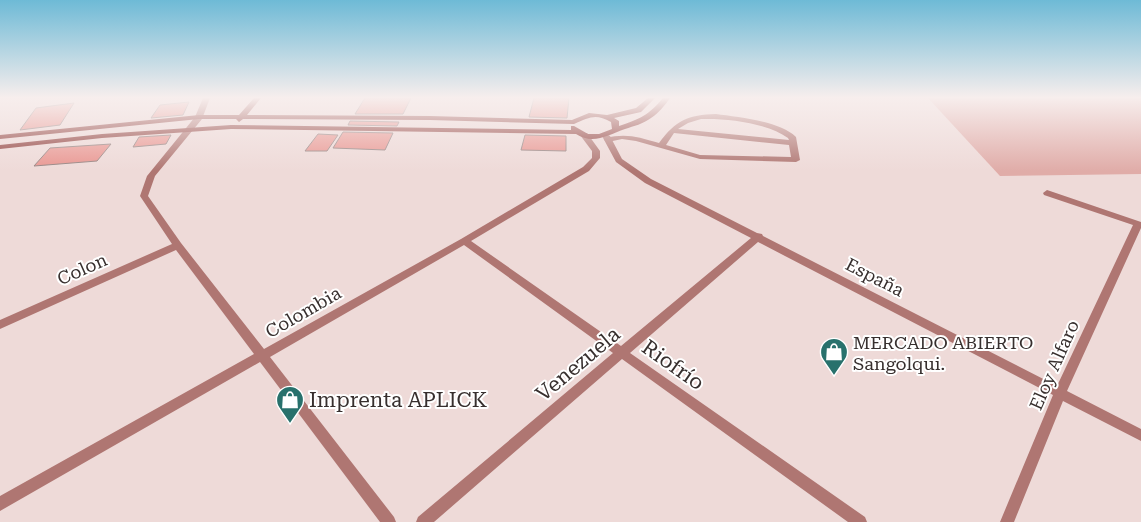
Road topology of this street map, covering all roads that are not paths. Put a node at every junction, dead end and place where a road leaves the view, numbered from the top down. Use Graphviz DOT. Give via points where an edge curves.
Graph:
graph roads {
  1 [pos="146,122"];
  2 [pos="195,122"];
  3 [pos="237,122"];
  4 [pos="574,122"];
  5 [pos="615,122"];
  6 [pos="640,122"];
  7 [pos="682,122"];
  8 [pos="743,122"];
  9 [pos="231,128"];
  10 [pos="190,129"];
  11 [pos="616,130"];
  12 [pos="672,130"];
  13 [pos="581,134"];
  14 [pos="0,137"];
  15 [pos="607,138"];
  16 [pos="793,143"];
  17 [pos="662,144"];
  18 [pos="0,147"];
  19 [pos="1047,193"];
  20 [pos="1139,225"];
  21 [pos="759,236"];
  22 [pos="464,241"];
  23 [pos="178,245"];
  24 [pos="0,325"];
  25 [pos="622,353"];
  26 [pos="262,356"];
  27 [pos="1060,393"];
  28 [pos="1141,435"];
  29 [pos="0,504"];
  30 [pos="389,522"];
  31 [pos="423,522"];
  32 [pos="860,522"];
  33 [pos="1007,522"];
  1 -- 14 [label="main road"];
  2 -- 10 [label="street"];
  3 -- 9 [label="main road"];
  4 -- 13 [label="main road" via="573,126"];
  5 -- 11 [label="main road"];
  6 -- 11 [label="main road"];
  7 -- 12 [label="street"];
  8 -- 16 [label="street" via="782,130 792,137"];
  9 -- 10 [label="main road"];
  9 -- 13 [label="main road"];
  10 -- 18 [label="main road"];
  10 -- 23 [label="street" via="151,176 144,196"];
  11 -- 15 [label="main road"];
  12 -- 16 [label="street"];
  12 -- 17 [label="street"];
  13 -- 15 [label="main road"];
  13 -- 22 [label="street, Colombia" via="596,151 593,163"];
  15 -- 17 [label="street"];
  15 -- 21 [label="street, España" via="628,169"];
  16 -- 17 [label="street" via="796,160 793,162 700,157 668,149"];
  19 -- 20 [label="street"];
  20 -- 27 [label="street, Eloy Alfaro"];
  21 -- 25 [label="street, Venezuela"];
  21 -- 27 [label="street, España"];
  22 -- 25 [label="street, Riofrío"];
  22 -- 26 [label="street, Colombia"];
  23 -- 24 [label="street, Colon"];
  23 -- 26 [label="street"];
  25 -- 31 [label="street, Venezuela"];
  25 -- 32 [label="street, Riofrío"];
  26 -- 29 [label="street, Colombia"];
  26 -- 30 [label="street"];
  27 -- 28 [label="street, España"];
  27 -- 33 [label="street, Eloy Alfaro"];
}
